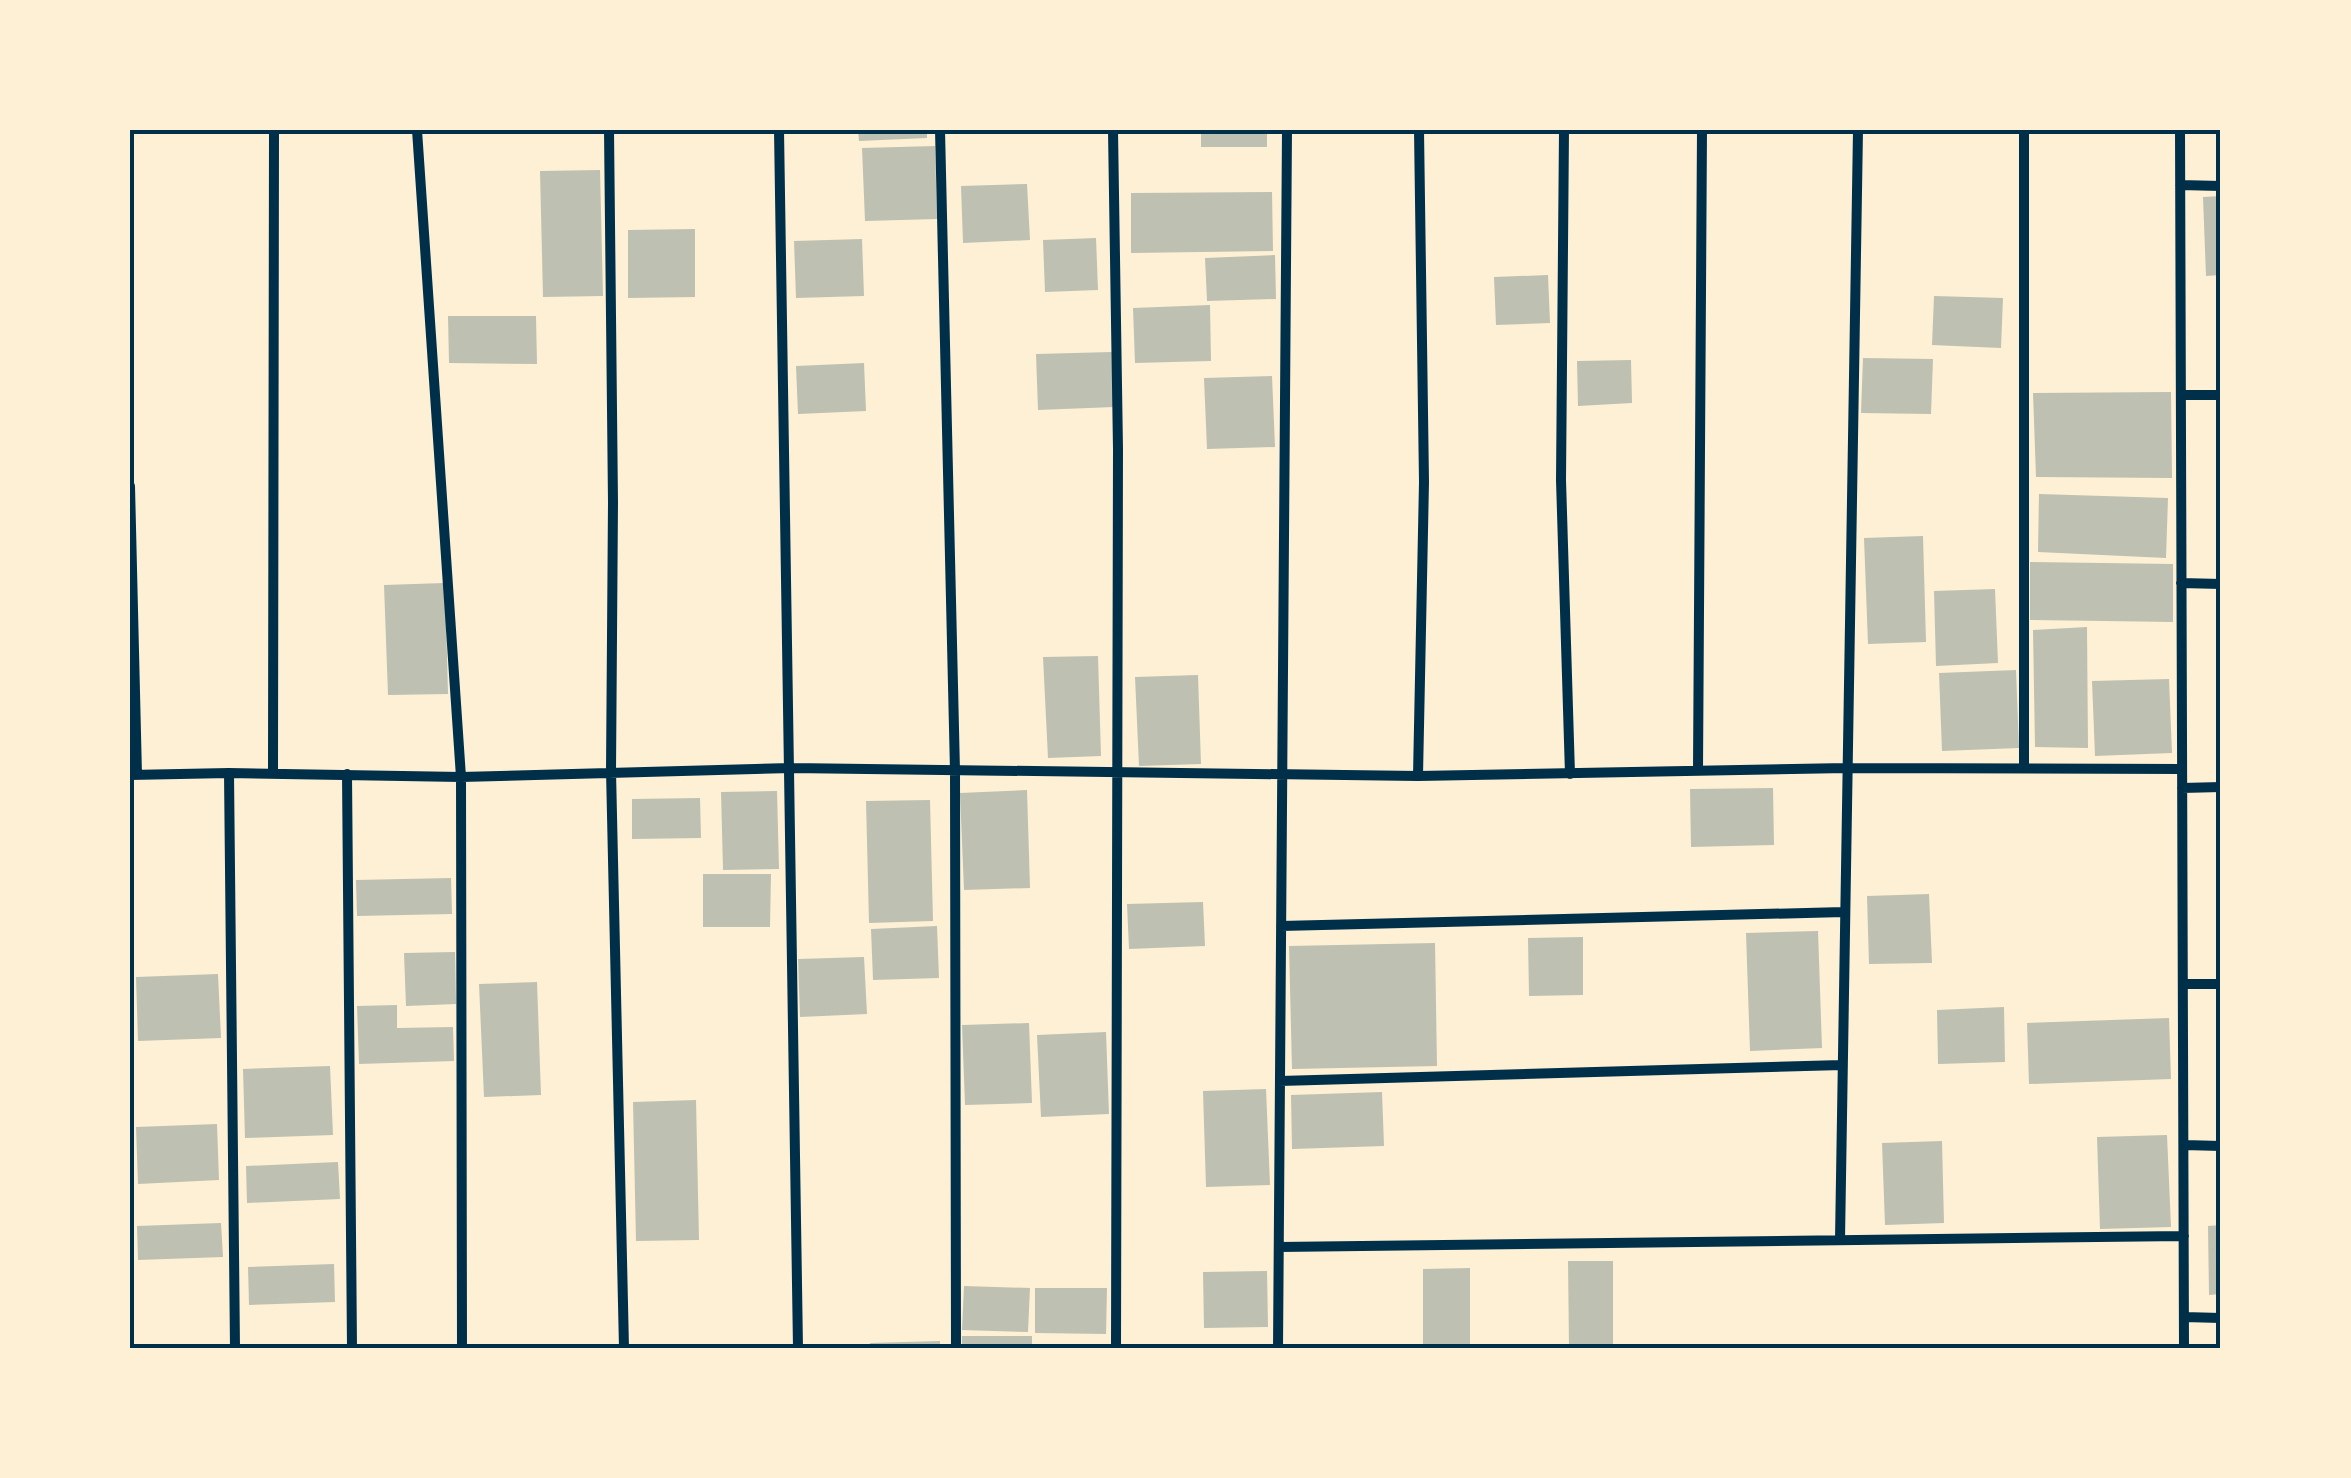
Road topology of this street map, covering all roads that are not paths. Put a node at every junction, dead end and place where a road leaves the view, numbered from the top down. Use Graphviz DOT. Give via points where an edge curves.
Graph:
graph roads {
  1 [pos="274,130"];
  2 [pos="417,130"];
  3 [pos="610,130"];
  4 [pos="779,130"];
  5 [pos="940,130"];
  6 [pos="1113,130"];
  7 [pos="1287,130"];
  8 [pos="1420,130"];
  9 [pos="1564,130"];
  10 [pos="1702,130"];
  11 [pos="1858,130"];
  12 [pos="2024,130"];
  13 [pos="2180,130"];
  14 [pos="2180,185"];
  15 [pos="2221,186"];
  16 [pos="2181,395"];
  17 [pos="2221,395"];
  18 [pos="130,486"];
  19 [pos="2181,584"];
  20 [pos="2221,584"];
  21 [pos="791,768"];
  22 [pos="1846,768"];
  23 [pos="2024,768"];
  24 [pos="2182,768"];
  25 [pos="610,771"];
  26 [pos="1698,771"];
  27 [pos="229,772"];
  28 [pos="954,772"];
  29 [pos="1115,772"];
  30 [pos="1282,772"];
  31 [pos="273,773"];
  32 [pos="347,774"];
  33 [pos="1570,774"];
  34 [pos="134,775"];
  35 [pos="1418,776"];
  36 [pos="461,777"];
  37 [pos="2221,787"];
  38 [pos="2182,788"];
  39 [pos="1844,912"];
  40 [pos="1281,926"];
  41 [pos="2183,984"];
  42 [pos="2221,984"];
  43 [pos="1842,1065"];
  44 [pos="1280,1081"];
  45 [pos="2184,1146"];
  46 [pos="2221,1146"];
  47 [pos="2184,1236"];
  48 [pos="1840,1240"];
  49 [pos="1279,1247"];
  50 [pos="2184,1318"];
  51 [pos="2221,1318"];
  52 [pos="235,1348"];
  53 [pos="352,1348"];
  54 [pos="462,1348"];
  55 [pos="624,1348"];
  56 [pos="798,1348"];
  57 [pos="956,1348"];
  58 [pos="1116,1348"];
  59 [pos="1278,1348"];
  60 [pos="2184,1348"];
  1 -- 31 [label="street"];
  2 -- 36 [label="street"];
  3 -- 25 [label="street"];
  4 -- 21 [label="street"];
  5 -- 28 [label="street"];
  6 -- 29 [label="street"];
  7 -- 30 [label="street"];
  8 -- 35 [label="street" via="1424,482"];
  9 -- 33 [label="street" via="1562,480"];
  10 -- 26 [label="street"];
  11 -- 22 [label="street"];
  12 -- 23 [label="street"];
  13 -- 14 [label="street"];
  14 -- 15 [label="street"];
  14 -- 16 [label="street"];
  16 -- 17 [label="street"];
  16 -- 19 [label="street"];
  18 -- 34 [label="street"];
  19 -- 20 [label="street"];
  19 -- 24 [label="street"];
  21 -- 25 [label="street"];
  21 -- 28 [label="street"];
  21 -- 56 [label="street"];
  22 -- 23 [label="street"];
  22 -- 26 [label="street"];
  22 -- 39 [label="street"];
  23 -- 24 [label="street"];
  24 -- 38 [label="street"];
  25 -- 36 [label="street"];
  25 -- 55 [label="street"];
  26 -- 33 [label="street"];
  27 -- 31 [label="street"];
  27 -- 34 [label="street"];
  27 -- 52 [label="street"];
  28 -- 29 [label="street"];
  28 -- 57 [label="street"];
  29 -- 30 [label="street"];
  29 -- 58 [label="street"];
  30 -- 35 [label="street"];
  30 -- 40 [label="street"];
  31 -- 32 [label="street"];
  32 -- 36 [label="street"];
  32 -- 53 [label="street"];
  33 -- 35 [label="street"];
  36 -- 54 [label="street"];
  37 -- 38 [label="street"];
  38 -- 41 [label="street"];
  39 -- 40 [label="street"];
  39 -- 43 [label="street"];
  40 -- 44 [label="street"];
  41 -- 42 [label="street"];
  41 -- 45 [label="street"];
  43 -- 44 [label="street"];
  43 -- 48 [label="street"];
  44 -- 49 [label="street"];
  45 -- 46 [label="street"];
  45 -- 47 [label="street"];
  47 -- 48 [label="street"];
  47 -- 50 [label="street"];
  48 -- 49 [label="street"];
  49 -- 59 [label="street"];
  50 -- 51 [label="street"];
  50 -- 60 [label="street"];
}
